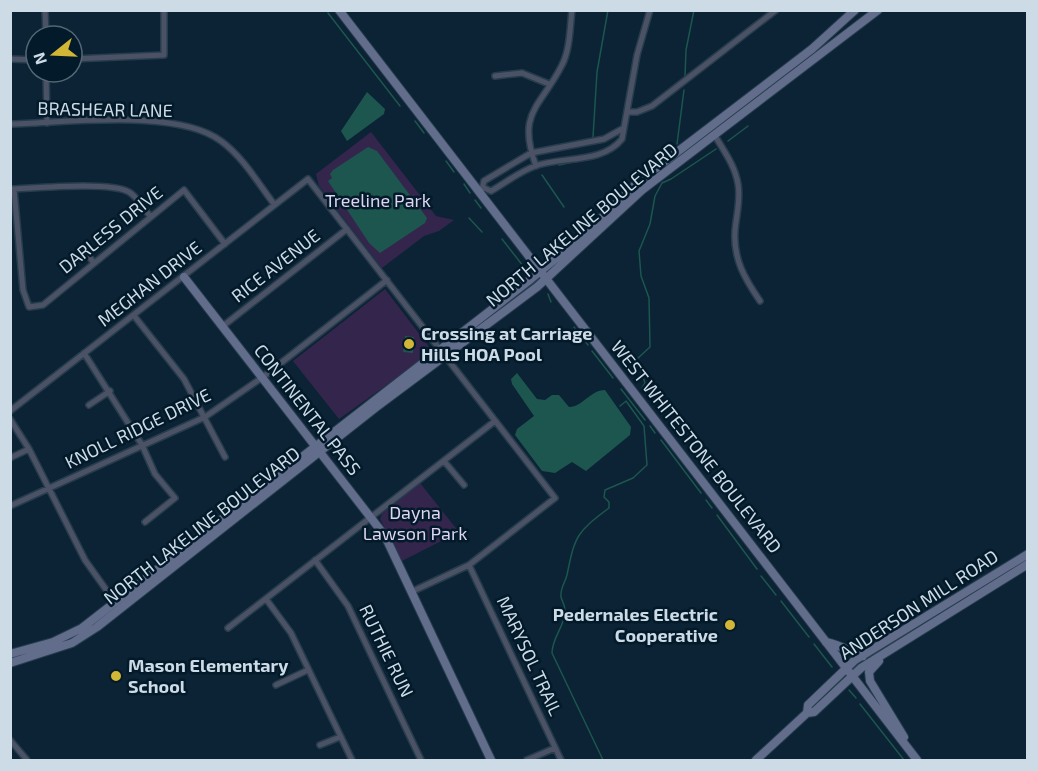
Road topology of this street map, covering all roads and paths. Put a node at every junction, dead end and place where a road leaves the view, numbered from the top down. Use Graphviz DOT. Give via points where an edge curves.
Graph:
graph roads {
  1 [pos="164,10"];
  2 [pos="339,10"];
  3 [pos="572,10"];
  4 [pos="650,10"];
  5 [pos="776,10"];
  6 [pos="855,10"];
  7 [pos="878,10"];
  8 [pos="84,58"];
  9 [pos="783,71"];
  10 [pos="495,76"];
  11 [pos="788,79"];
  12 [pos="46,84"];
  13 [pos="549,84"];
  14 [pos="627,112"];
  15 [pos="47,123"];
  16 [pos="10,124"];
  17 [pos="622,129"];
  18 [pos="712,131"];
  19 [pos="531,153"];
  20 [pos="536,166"];
  21 [pos="12,189"];
  22 [pos="482,189"];
  23 [pos="274,204"];
  24 [pos="151,217"];
  25 [pos="347,229"];
  26 [pos="225,244"];
  27 [pos="84,249"];
  28 [pos="93,262"];
  29 [pos="541,270"];
  30 [pos="184,277"];
  31 [pos="547,278"];
  32 [pos="387,280"];
  33 [pos="759,301"];
  34 [pos="135,317"];
  35 [pos="223,326"];
  36 [pos="442,352"];
  37 [pos="84,353"];
  38 [pos="263,378"];
  39 [pos="110,391"];
  40 [pos="89,405"];
  41 [pos="10,411"];
  42 [pos="205,417"];
  43 [pos="10,419"];
  44 [pos="495,421"];
  45 [pos="142,445"];
  46 [pos="29,449"];
  47 [pos="318,449"];
  48 [pos="10,458"];
  49 [pos="225,458"];
  50 [pos="444,461"];
  51 [pos="464,485"];
  52 [pos="49,488"];
  53 [pos="10,507"];
  54 [pos="371,517"];
  55 [pos="145,522"];
  56 [pos="1028,554"];
  57 [pos="315,560"];
  58 [pos="1028,564"];
  59 [pos="469,565"];
  60 [pos="411,592"];
  61 [pos="266,599"];
  62 [pos="118,605"];
  63 [pos="228,628"];
  64 [pos="826,642"];
  65 [pos="890,650"];
  66 [pos="10,654"];
  67 [pos="863,656"];
  68 [pos="10,663"];
  69 [pos="308,670"];
  70 [pos="849,672"];
  71 [pos="276,685"];
  72 [pos="340,737"];
  73 [pos="10,740"];
  74 [pos="320,745"];
  75 [pos="907,746"];
  76 [pos="555,748"];
  77 [pos="27,760"];
  78 [pos="352,760"];
  79 [pos="421,760"];
  80 [pos="491,760"];
  81 [pos="527,760"];
  82 [pos="561,760"];
  83 [pos="756,760"];
  84 [pos="917,760"];
  1 -- 8 [label="street" via="164,55"];
  2 -- 22 [label="main road, WEST WHITESTONE BOULEVARD"];
  3 -- 13 [label="street" via="565,57"];
  4 -- 14 [label="street"];
  5 -- 14 [label="street" via="652,106"];
  6 -- 9 [label="main road, NORTH LAKELINE BOULEVARD"];
  7 -- 11 [label="main road, NORTH LAKELINE BOULEVARD"];
  9 -- 11 [label="main road"];
  9 -- 18 [label="main road, NORTH LAKELINE BOULEVARD"];
  10 -- 13 [label="street" via="522,73"];
  11 -- 18 [label="main road, NORTH LAKELINE BOULEVARD"];
  12 -- 15 [label="street"];
  13 -- 19 [label="street" via="532,111"];
  14 -- 17 [label="street"];
  15 -- 16 [label="street, BRASHEAR LANE"];
  15 -- 23 [label="street, BRASHEAR LANE" via="166,122 205,131 231,149"];
  17 -- 19 [label="street" via="604,140"];
  17 -- 20 [label="street" via="622,139 608,152"];
  18 -- 29 [label="main road, NORTH LAKELINE BOULEVARD" via="638,182 581,238"];
  18 -- 31 [label="main road, NORTH LAKELINE BOULEVARD"];
  18 -- 33 [label="street" via="731,162 739,185 735,231 738,263"];
  19 -- 20 [label="street"];
  19 -- 22 [label="street" via="484,181"];
  20 -- 22 [label="street" via="491,191"];
  21 -- 24 [label="street" via="118,189 129,192"];
  21 -- 28 [label="street, DARLESS DRIVE" via="23,290 29,307 43,305"];
  22 -- 29 [label="main road, WEST WHITESTONE BOULEVARD"];
  23 -- 25 [label="street, MEGHAN DRIVE" via="308,179"];
  23 -- 26 [label="street, MEGHAN DRIVE"];
  24 -- 26 [label="street, DARLESS DRIVE" via="184,190"];
  24 -- 28 [label="street, DARLESS DRIVE"];
  25 -- 32 [label="street"];
  25 -- 35 [label="street, RICE AVENUE"];
  26 -- 30 [label="street, MEGHAN DRIVE"];
  27 -- 28 [label="street"];
  29 -- 31 [label="main road, WEST WHITESTONE BOULEVARD"];
  29 -- 36 [label="main road, NORTH LAKELINE BOULEVARD"];
  30 -- 34 [label="street, MEGHAN DRIVE"];
  30 -- 35 [label="main road, CONTINENTAL PASS"];
  31 -- 36 [label="main road, NORTH LAKELINE BOULEVARD"];
  31 -- 64 [label="main road, WEST WHITESTONE BOULEVARD"];
  32 -- 36 [label="street"];
  32 -- 38 [label="street, KNOLL RIDGE DRIVE"];
  34 -- 37 [label="street, MEGHAN DRIVE"];
  34 -- 42 [label="street" via="184,379"];
  35 -- 38 [label="main road, CONTINENTAL PASS"];
  36 -- 44 [label="street"];
  36 -- 47 [label="main road, NORTH LAKELINE BOULEVARD"];
  37 -- 39 [label="street"];
  37 -- 41 [label="street, MEGHAN DRIVE"];
  38 -- 42 [label="street, KNOLL RIDGE DRIVE"];
  38 -- 47 [label="main road, CONTINENTAL PASS"];
  39 -- 40 [label="street"];
  39 -- 45 [label="street"];
  42 -- 45 [label="street, KNOLL RIDGE DRIVE"];
  42 -- 49 [label="street"];
  43 -- 46 [label="street"];
  44 -- 50 [label="street"];
  44 -- 59 [label="street" via="555,498"];
  45 -- 52 [label="street, KNOLL RIDGE DRIVE"];
  45 -- 55 [label="street" via="155,474 175,498"];
  46 -- 48 [label="street"];
  46 -- 52 [label="street"];
  47 -- 54 [label="main road, CONTINENTAL PASS"];
  47 -- 62 [label="main road, NORTH LAKELINE BOULEVARD"];
  50 -- 51 [label="street"];
  50 -- 54 [label="street"];
  52 -- 53 [label="street, KNOLL RIDGE DRIVE"];
  52 -- 62 [label="street" via="85,560"];
  54 -- 57 [label="street"];
  54 -- 60 [label="main road, CONTINENTAL PASS" via="385,536"];
  56 -- 67 [label="main road, ANDERSON MILL ROAD"];
  57 -- 61 [label="street"];
  57 -- 79 [label="street, RUTHIE RUN" via="348,606"];
  58 -- 65 [label="main road, ANDERSON MILL ROAD"];
  59 -- 60 [label="street"];
  59 -- 76 [label="street, MARYSOL TRAIL"];
  60 -- 80 [label="main road, CONTINENTAL PASS"];
  61 -- 63 [label="street"];
  61 -- 69 [label="street" via="291,633"];
  62 -- 66 [label="main road, NORTH LAKELINE BOULEVARD" via="67,636"];
  62 -- 68 [label="main road, NORTH LAKELINE BOULEVARD" via="72,643"];
  64 -- 67 [label="main road"];
  64 -- 70 [label="main road, WEST WHITESTONE BOULEVARD"];
  65 -- 70 [label="main road, ANDERSON MILL ROAD"];
  65 -- 75 [label="main road" via="872,666 869,675 874,691 898,723"];
  67 -- 70 [label="main road, ANDERSON MILL ROAD"];
  69 -- 71 [label="street"];
  69 -- 72 [label="street"];
  70 -- 75 [label="main road, WEST WHITESTONE BOULEVARD"];
  70 -- 83 [label="main road, ANDERSON MILL ROAD" via="814,712 807,713"];
  72 -- 74 [label="street"];
  72 -- 78 [label="street"];
  73 -- 77 [label="street"];
  75 -- 84 [label="main road, WEST WHITESTONE BOULEVARD"];
  76 -- 81 [label="street"];
  76 -- 82 [label="street, MARYSOL TRAIL"];
}
